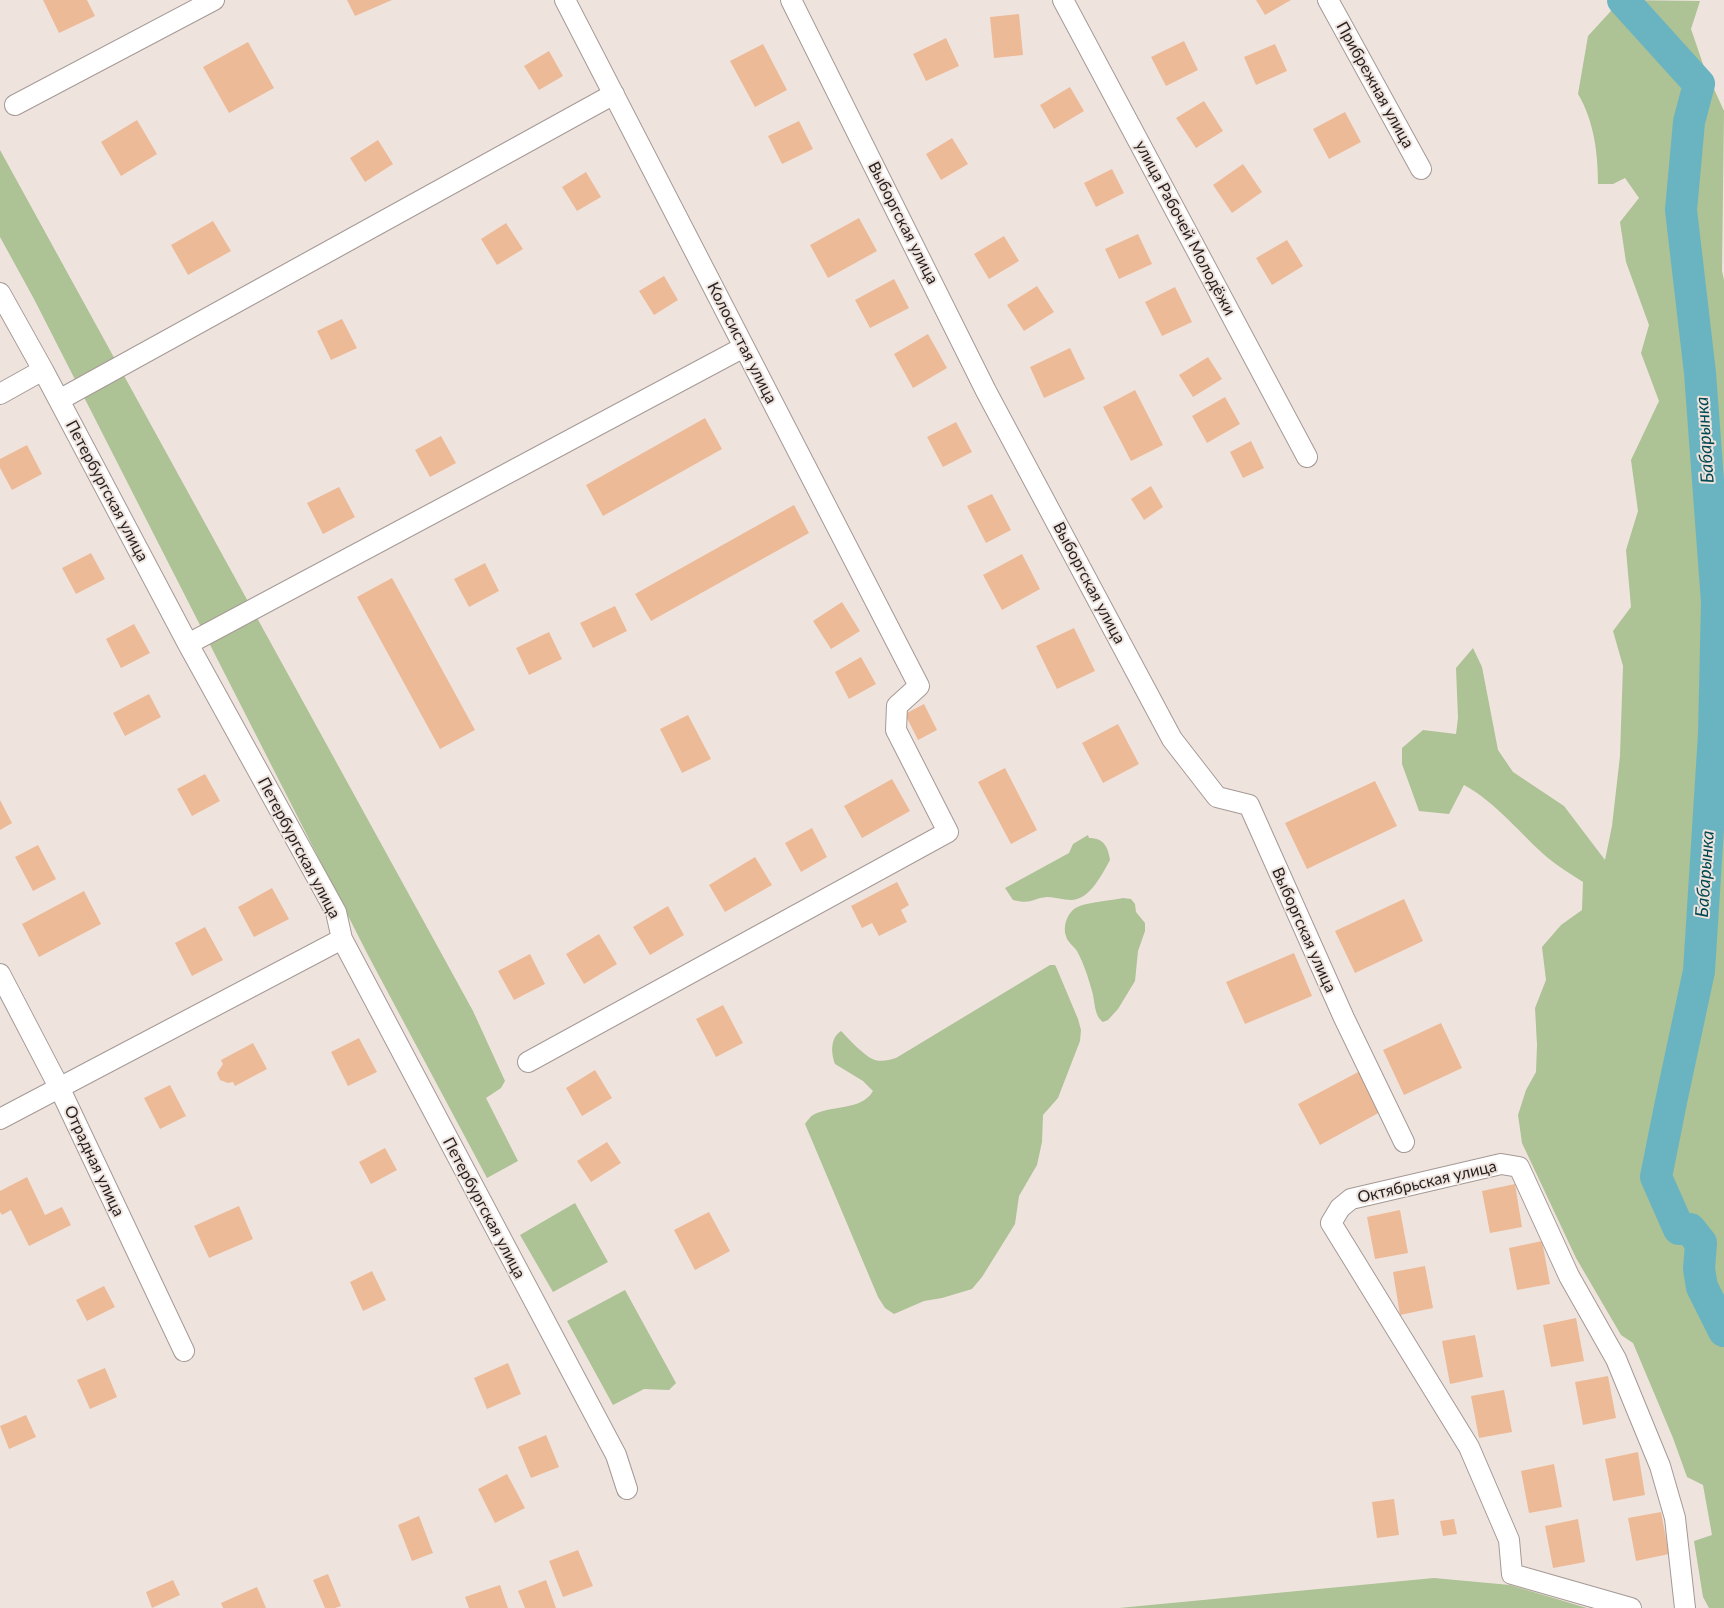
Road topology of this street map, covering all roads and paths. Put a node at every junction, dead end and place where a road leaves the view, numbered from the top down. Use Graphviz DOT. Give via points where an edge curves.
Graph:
graph roads {
  1 [pos="214,0"];
  2 [pos="565,0"];
  3 [pos="791,0"];
  4 [pos="1063,0"];
  5 [pos="1328,0"];
  6 [pos="614,94"];
  7 [pos="15,105"];
  8 [pos="1421,169"];
  9 [pos="0,292"];
  10 [pos="744,347"];
  11 [pos="43,370"];
  12 [pos="0,394"];
  13 [pos="59,400"];
  14 [pos="1307,457"];
  15 [pos="188,644"];
  16 [pos="342,939"];
  17 [pos="0,974"];
  18 [pos="528,1062"];
  19 [pos="59,1087"];
  20 [pos="0,1119"];
  21 [pos="1404,1142"];
  22 [pos="184,1351"];
  23 [pos="627,1489"];
  24 [pos="1631,1608"];
  25 [pos="1684,1608"];
  1 -- 7 [label="street"];
  2 -- 6 [label="street, Колосистая улица"];
  3 -- 21 [label="street, Выборгская улица" via="986,391 1172,738 1217,797 1249,805 1344,1018"];
  4 -- 14 [label="street, улица Рабочей Молодёжи"];
  5 -- 8 [label="street, Прибрежная улица"];
  6 -- 10 [label="street, Колосистая улица"];
  6 -- 13 [label="street"];
  9 -- 11 [label="street, Петербургская улица"];
  10 -- 15 [label="street"];
  10 -- 18 [label="street, Колосистая улица" via="919,686 897,706 896,730 948,832"];
  11 -- 12 [label="street"];
  11 -- 13 [label="street, Петербургская улица"];
  13 -- 15 [label="street, Петербургская улица"];
  15 -- 16 [label="street, Петербургская улица" via="336,912"];
  16 -- 19 [label="street"];
  16 -- 23 [label="street, Петербургская улица" via="616,1455"];
  17 -- 19 [label="street, Отрадная улица"];
  19 -- 20 [label="street"];
  19 -- 22 [label="street, Отрадная улица"];
  24 -- 25 [label="street, Октябрьская улица" via="1512,1574 1509,1540 1469,1447 1331,1223 1340,1208 1351,1199 1501,1164 1519,1167 1569,1276 1616,1359 1660,1466 1676,1518"];
}
